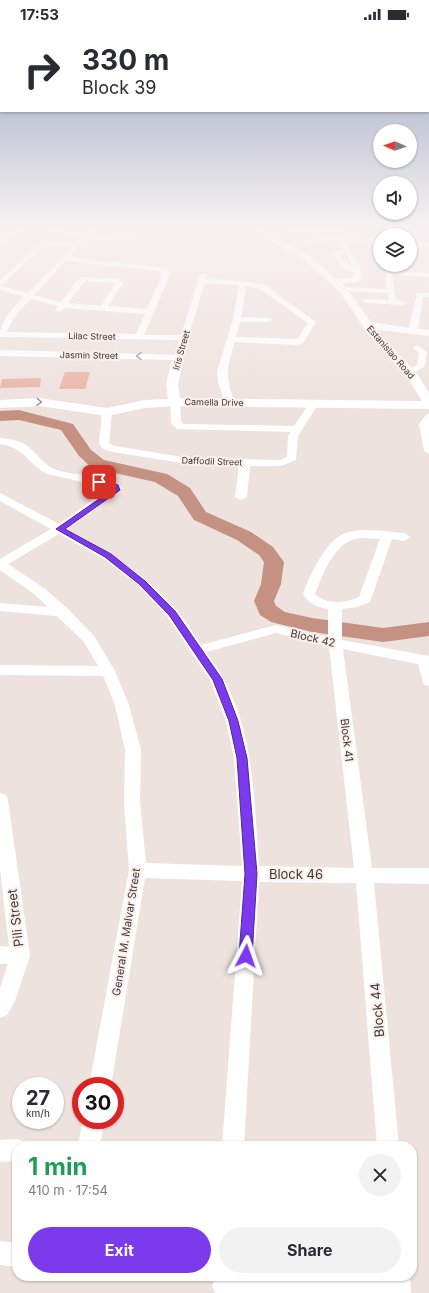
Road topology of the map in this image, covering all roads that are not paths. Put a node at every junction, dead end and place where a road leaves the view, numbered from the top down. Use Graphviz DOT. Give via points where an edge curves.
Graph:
graph roads {
  1 [pos="39,286"];
  2 [pos="77,286"];
  3 [pos="117,286"];
  4 [pos="161,286"];
  5 [pos="200,286"];
  6 [pos="242,286"];
  7 [pos="257,286"];
  8 [pos="340,286"];
  9 [pos="390,286"];
  10 [pos="0,288"];
  11 [pos="391,291"];
  12 [pos="30,295"];
  13 [pos="429,295"];
  14 [pos="366,301"];
  15 [pos="393,303"];
  16 [pos="403,304"];
  17 [pos="60,308"];
  18 [pos="103,308"];
  19 [pos="150,312"];
  20 [pos="237,319"];
  21 [pos="269,320"];
  22 [pos="368,325"];
  23 [pos="410,330"];
  24 [pos="429,333"];
  25 [pos="0,334"];
  26 [pos="139,337"];
  27 [pos="184,338"];
  28 [pos="232,339"];
  29 [pos="417,348"];
  30 [pos="0,353"];
  31 [pos="178,357"];
  32 [pos="410,372"];
  33 [pos="175,402"];
  34 [pos="230,403"];
  35 [pos="0,404"];
  36 [pos="314,404"];
  37 [pos="429,404"];
  38 [pos="107,412"];
  39 [pos="429,417"];
  40 [pos="296,429"];
  41 [pos="0,441"];
  42 [pos="429,451"];
  43 [pos="245,462"];
  44 [pos="0,496"];
  45 [pos="241,497"];
  46 [pos="59,529"];
  47 [pos="387,536"];
  48 [pos="404,537"];
  49 [pos="0,564"];
  50 [pos="0,606"];
  51 [pos="336,606"];
  52 [pos="63,612"];
  53 [pos="335,633"];
  54 [pos="198,650"];
  55 [pos="427,660"];
  56 [pos="0,670"];
  57 [pos="108,671"];
  58 [pos="429,681"];
  59 [pos="0,800"];
  60 [pos="4,849"];
  61 [pos="138,870"];
  62 [pos="251,874"];
  63 [pos="364,874"];
  64 [pos="429,876"];
  65 [pos="0,955"];
  66 [pos="20,956"];
  67 [pos="0,1008"];
  68 [pos="102,1077"];
  69 [pos="92,1129"];
  70 [pos="90,1141"];
  71 [pos="233,1141"];
  72 [pos="388,1141"];
  73 [pos="12,1150"];
  74 [pos="0,1151"];
  75 [pos="0,1253"];
  76 [pos="12,1254"];
  77 [pos="398,1281"];
  78 [pos="224,1285"];
  79 [pos="395,1293"];
  80 [pos="399,1293"];
  1 -- 12 [label="street"];
  2 -- 17 [label="street"];
  3 -- 18 [label="street"];
  4 -- 19 [label="street"];
  5 -- 27 [label="street, Iris Street"];
  6 -- 20 [label="street"];
  7 -- 28 [label="street" via="312,322 297,342"];
  8 -- 11 [label="street"];
  8 -- 22 [label="street, Estanislao Road"];
  9 -- 11 [label="street"];
  10 -- 12 [label="street"];
  11 -- 15 [label="street"];
  12 -- 17 [label="street"];
  12 -- 25 [label="street" via="15,311"];
  13 -- 23 [label="street" via="420,295"];
  14 -- 15 [label="street"];
  15 -- 16 [label="street"];
  17 -- 18 [label="street"];
  18 -- 19 [label="street"];
  19 -- 26 [label="street"];
  20 -- 21 [label="street"];
  20 -- 28 [label="street"];
  22 -- 23 [label="street"];
  22 -- 32 [label="street, Estanislao Road"];
  23 -- 24 [label="street"];
  25 -- 26 [label="street, Lilac Street"];
  26 -- 27 [label="street, Lilac Street"];
  27 -- 31 [label="street, Iris Street"];
  28 -- 34 [label="street" via="222,371"];
  29 -- 32 [label="street" via="423,352 421,366"];
  31 -- 30 [label="street, Jasmin Street, one-way"];
  31 -- 33 [label="street, Iris Street" via="172,384"];
  32 -- 37 [label="street, Estanislao Road"];
  33 -- 34 [label="street, Camella Drive"];
  33 -- 38 [label="street, Camella Drive" via="145,404"];
  33 -- 40 [label="street" via="176,423 181,427"];
  34 -- 36 [label="street, Camella Drive"];
  35 -- 38 [label="street, Camella Drive, one-way" via="38,402"];
  36 -- 37 [label="street, Camella Drive"];
  36 -- 40 [label="street, Daffodil Street"];
  38 -- 43 [label="street, Daffodil Street" via="104,443 107,447 168,459"];
  39 -- 42 [label="street" via="424,424"];
  40 -- 43 [label="street, Daffodil Street" via="290,460 281,463"];
  41 -- 46 [label="street" via="19,444 41,467 52,472 116,488"];
  43 -- 45 [label="street"];
  44 -- 46 [label="street"];
  46 -- 49 [label="street"];
  46 -- 54 [label="street" via="108,556 142,582 172,613"];
  47 -- 48 [label="street"];
  47 -- 51 [label="street" via="365,599 356,604"];
  47 -- 51 [label="street" via="349,536 321,565 310,590 310,598"];
  49 -- 52 [label="street, General M. Malvar Street" via="39,591"];
  50 -- 52 [label="street"];
  51 -- 53 [label="street, Block 41"];
  52 -- 57 [label="street, General M. Malvar Street" via="89,639"];
  53 -- 54 [label="street, Block 42" via="276,629"];
  53 -- 55 [label="street, Block 42"];
  53 -- 63 [label="street, Block 41"];
  54 -- 62 [label="street" via="217,679 234,721 243,764"];
  55 -- 58 [label="street"];
  56 -- 57 [label="street"];
  57 -- 61 [label="street, General M. Malvar Street" via="122,705 133,750 132,802"];
  59 -- 60 [label="street, Pili Street"];
  60 -- 66 [label="street, Pili Street"];
  61 -- 62 [label="street, Block 46"];
  61 -- 68 [label="street, General M. Malvar Street"];
  62 -- 63 [label="street, Block 46"];
  62 -- 71 [label="street"];
  63 -- 64 [label="street, Block 46"];
  63 -- 72 [label="street, Block 44"];
  65 -- 66 [label="street"];
  66 -- 67 [label="street, Pili Street" via="8,994"];
  69 -- 70 [label="street"];
  73 -- 74 [label="street"];
  75 -- 76 [label="street"];
  77 -- 80 [label="street"];
  78 -- 79 [label="street"];
}
